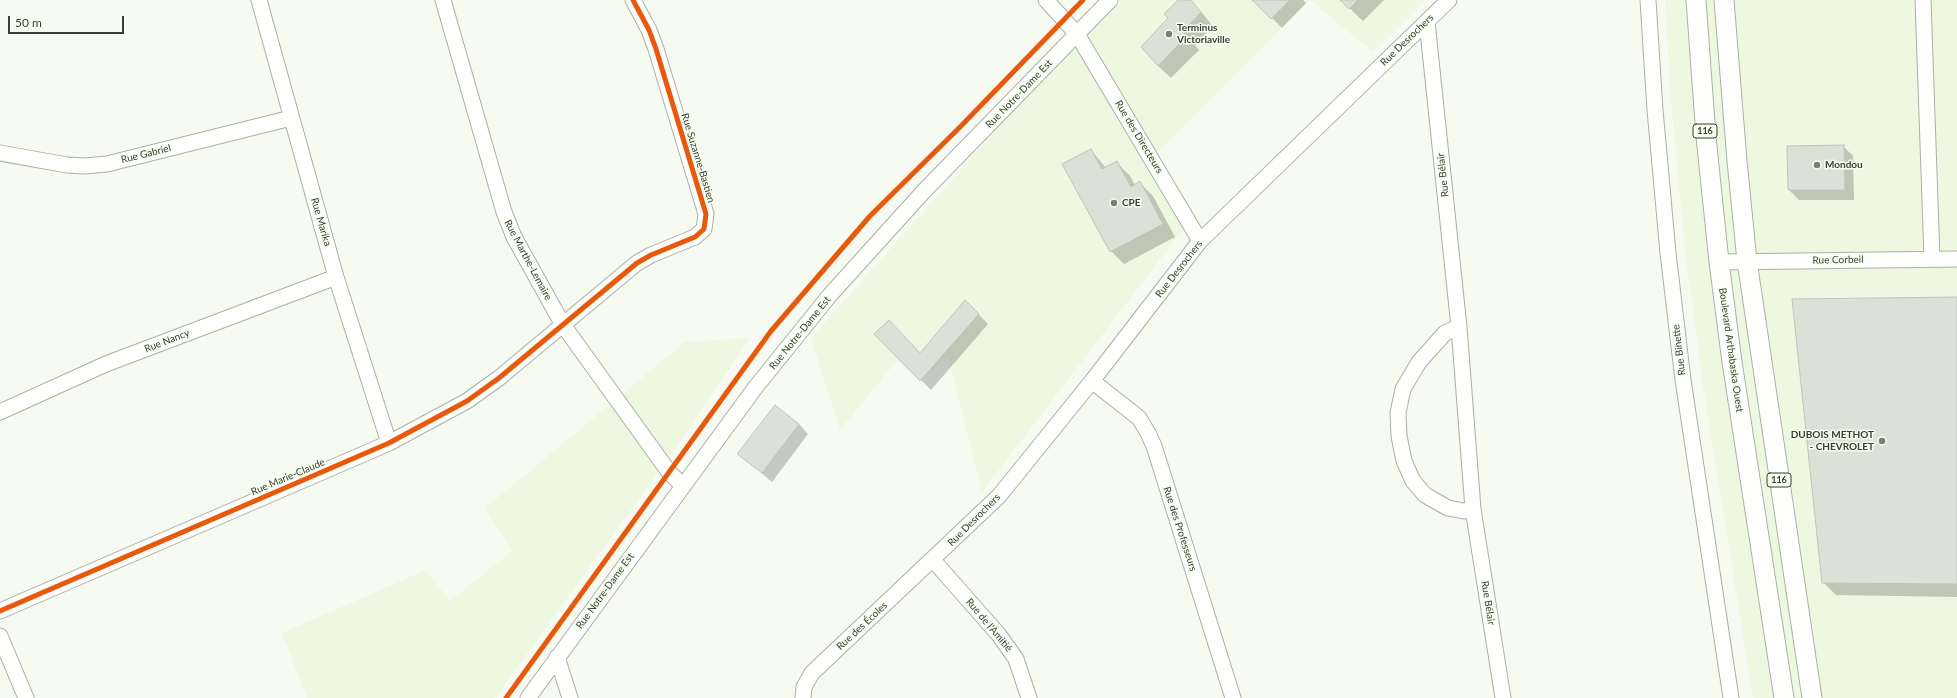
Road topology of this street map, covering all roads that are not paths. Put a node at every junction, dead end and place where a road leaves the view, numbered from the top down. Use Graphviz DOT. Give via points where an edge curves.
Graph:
graph roads {
  1 [pos="259,0"];
  2 [pos="443,0"];
  3 [pos="633,0"];
  4 [pos="1046,0"];
  5 [pos="1110,0"];
  6 [pos="1449,0"];
  7 [pos="1648,0"];
  8 [pos="1696,0"];
  9 [pos="1724,0"];
  10 [pos="1923,0"];
  11 [pos="1427,22"];
  12 [pos="1077,34"];
  13 [pos="291,118"];
  14 [pos="0,153"];
  15 [pos="1200,241"];
  16 [pos="1932,259"];
  17 [pos="1957,259"];
  18 [pos="1747,261"];
  19 [pos="1719,262"];
  20 [pos="336,277"];
  21 [pos="563,325"];
  22 [pos="1458,327"];
  23 [pos="1092,382"];
  24 [pos="0,412"];
  25 [pos="389,443"];
  26 [pos="682,485"];
  27 [pos="1473,509"];
  28 [pos="933,560"];
  29 [pos="0,612"];
  30 [pos="0,636"];
  31 [pos="557,657"];
  32 [pos="26,698"];
  33 [pos="528,698"];
  34 [pos="570,698"];
  35 [pos="803,698"];
  36 [pos="1029,698"];
  37 [pos="1233,698"];
  38 [pos="1503,698"];
  39 [pos="1731,698"];
  40 [pos="1784,698"];
  41 [pos="1812,698"];
  1 -- 13 [label="street, Rue Marika"];
  2 -- 21 [label="street, Rue Marthe-Lemaire" via="504,212 514,237"];
  3 -- 21 [label="street, Rue Suzanne-Bastien" via="656,49 706,214 704,229 695,237 651,255 637,264"];
  4 -- 12 [label="street, Rue des Directeurs"];
  5 -- 12 [label="street, Rue Notre-Dame Est"];
  6 -- 11 [label="street, Rue Desrochers"];
  7 -- 39 [label="street, Rue Binette" via="1668,253 1681,365"];
  8 -- 19 [label="main road, Boulevard Arthabaska Ouest / 116" via="1706,137"];
  9 -- 18 [label="main road, 116" via="1736,161"];
  10 -- 16 [label="street"];
  11 -- 15 [label="street, Rue Desrochers"];
  11 -- 22 [label="street, Rue Bélair"];
  12 -- 15 [label="street, Rue des Directeurs"];
  12 -- 26 [label="street, Rue Notre-Dame Est" via="924,191 830,295 755,388"];
  13 -- 14 [label="street, Rue Gabriel" via="107,164 67,165"];
  13 -- 20 [label="street, Rue Marika"];
  15 -- 23 [label="street, Rue Desrochers"];
  16 -- 17 [label="street, Rue Corbeil"];
  16 -- 18 [label="street, Rue Corbeil"];
  18 -- 19 [label="street, Rue Corbeil"];
  18 -- 41 [label="main road, 116"];
  19 -- 40 [label="main road, Boulevard Arthabaska Ouest / 116"];
  20 -- 24 [label="street, Rue Nancy" via="106,364"];
  20 -- 25 [label="street, Rue Marika"];
  21 -- 25 [label="street, Rue Marie-Claude" via="467,401"];
  21 -- 26 [label="street, Rue Marthe-Lemaire" via="669,472"];
  22 -- 27 [label="street, Rue Bélair"];
  22 -- 27 [label="street" via="1445,333 1418,362 1403,389 1398,413 1399,436 1404,461 1414,481 1425,495 1448,508 1464,511"];
  23 -- 28 [label="street, Rue Desrochers" via="999,496"];
  23 -- 37 [label="street, Rue des Professeurs" via="1139,418 1154,446"];
  25 -- 29 [label="street, Rue Marie-Claude"];
  26 -- 31 [label="street, Rue Notre-Dame Est"];
  27 -- 38 [label="street, Rue Bélair"];
  28 -- 35 [label="street, Rue des Écoles" via="812,673 804,687"];
  28 -- 36 [label="street, Rue de l'Amitié" via="1004,641 1016,659"];
  30 -- 32 [label="street"];
  31 -- 33 [label="street, Rue Notre-Dame Est"];
  31 -- 34 [label="street"];
}
